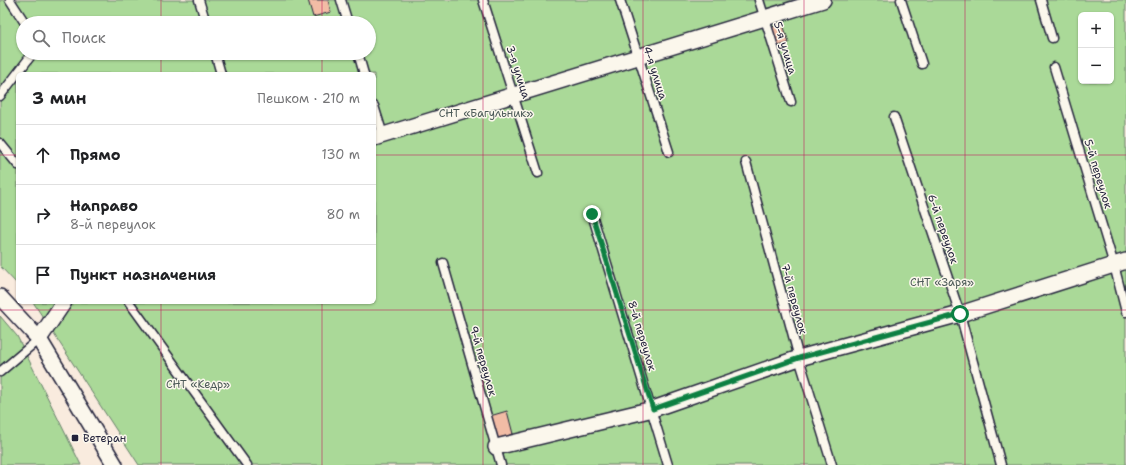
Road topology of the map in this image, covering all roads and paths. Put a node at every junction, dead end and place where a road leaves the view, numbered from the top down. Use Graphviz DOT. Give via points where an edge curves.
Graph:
graph roads {
  1 [pos="10,0"];
  2 [pos="199,0"];
  3 [pos="341,0"];
  4 [pos="483,0"];
  5 [pos="620,0"];
  6 [pos="759,0"];
  7 [pos="822,0"];
  8 [pos="901,0"];
  9 [pos="1041,0"];
  10 [pos="20,16"];
  11 [pos="204,16"];
  12 [pos="346,16"];
  13 [pos="765,18"];
  14 [pos="1052,38"];
  15 [pos="638,57"];
  16 [pos="28,60"];
  17 [pos="217,60"];
  18 [pos="360,60"];
  19 [pos="922,64"];
  20 [pos="1054,67"];
  21 [pos="18,72"];
  22 [pos="220,72"];
  23 [pos="363,72"];
  24 [pos="16,75"];
  25 [pos="514,95"];
  26 [pos="0,96"];
  27 [pos="791,102"];
  28 [pos="894,117"];
  29 [pos="376,118"];
  30 [pos="379,137"];
  31 [pos="0,143"];
  32 [pos="668,152"];
  33 [pos="746,162"];
  34 [pos="16,163"];
  35 [pos="538,173"];
  36 [pos="592,214"];
  37 [pos="443,263"];
  38 [pos="1120,263"];
  39 [pos="0,297"];
  40 [pos="63,304"];
  41 [pos="131,304"];
  42 [pos="1126,312"];
  43 [pos="960,314"];
  44 [pos="39,339"];
  45 [pos="799,358"];
  46 [pos="0,372"];
  47 [pos="653,409"];
  48 [pos="496,447"];
  49 [pos="115,465"];
  50 [pos="247,465"];
  51 [pos="501,465"];
  52 [pos="668,465"];
  53 [pos="832,465"];
  54 [pos="1001,465"];
  1 -- 10 [label="lane"];
  2 -- 11 [label="lane"];
  3 -- 12 [label="lane"];
  4 -- 25 [label="lane, 3-я улица"];
  5 -- 15 [label="lane, 4-я улица"];
  6 -- 13 [label="lane, 5-я улица"];
  7 -- 13 [label="street"];
  8 -- 19 [label="lane"];
  9 -- 14 [label="lane"];
  13 -- 15 [label="street"];
  13 -- 27 [label="lane, 5-я улица"];
  15 -- 25 [label="street"];
  15 -- 32 [label="lane, 4-я улица"];
  16 -- 21 [label="lane"];
  17 -- 22 [label="lane"];
  18 -- 23 [label="lane"];
  20 -- 38 [label="lane, 5-й переулок"];
  24 -- 26 [label="lane"];
  25 -- 30 [label="street"];
  25 -- 35 [label="lane, 3-я улица"];
  28 -- 43 [label="lane, 6-й переулок"];
  29 -- 30 [label="lane"];
  31 -- 34 [label="lane"];
  33 -- 45 [label="lane, 7-й переулок"];
  36 -- 47 [label="lane, 8-й переулок"];
  37 -- 48 [label="lane, 9-й переулок"];
  38 -- 42 [label="lane, 5-й переулок"];
  38 -- 43 [label="street"];
  39 -- 44 [label="street"];
  40 -- 44 [label="street"];
  41 -- 50 [label="lane"];
  43 -- 45 [label="street"];
  43 -- 54 [label="lane, 6-й переулок"];
  44 -- 46 [label="lane"];
  44 -- 49 [label="street"];
  45 -- 47 [label="street"];
  45 -- 53 [label="lane, 7-й переулок"];
  47 -- 48 [label="street"];
  47 -- 52 [label="lane, 8-й переулок"];
  48 -- 51 [label="lane, 9-й переулок"];
}
